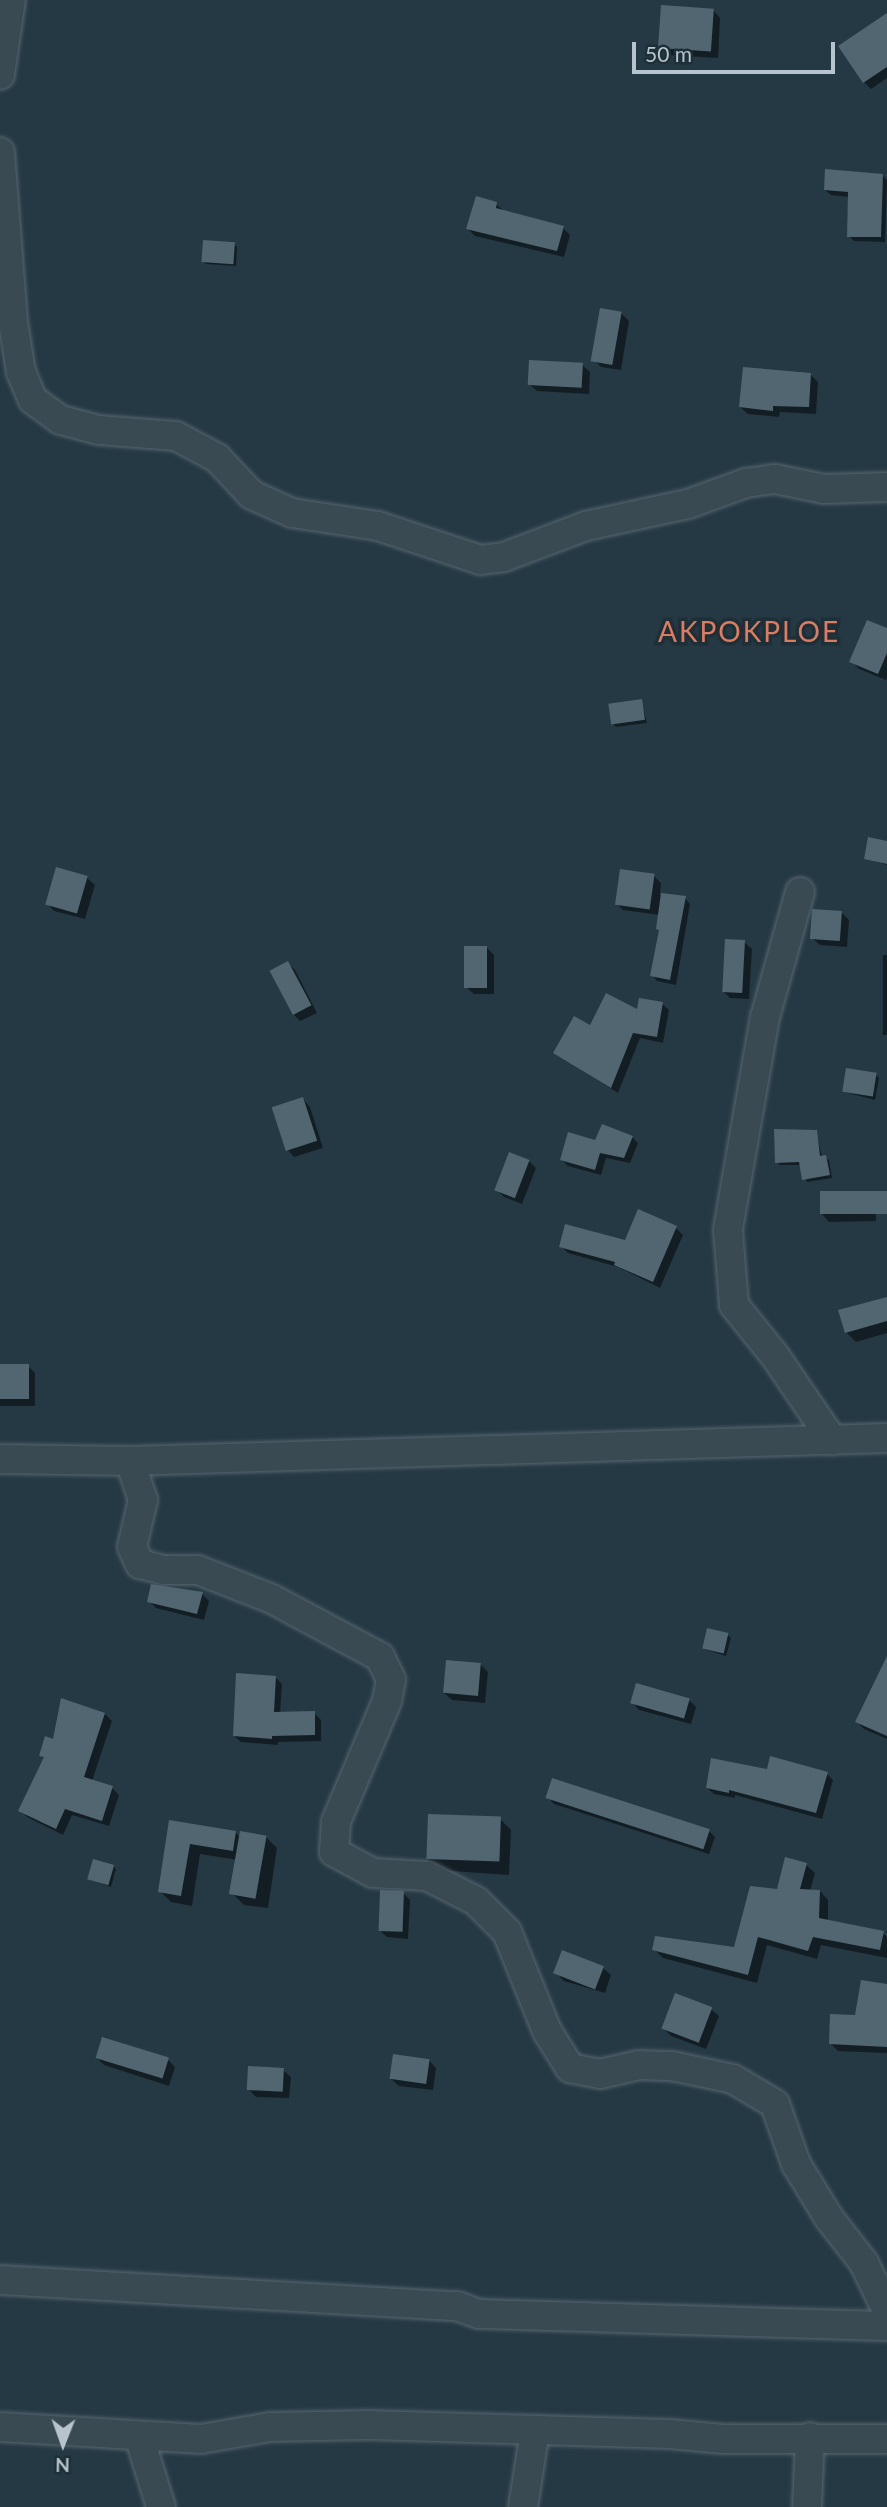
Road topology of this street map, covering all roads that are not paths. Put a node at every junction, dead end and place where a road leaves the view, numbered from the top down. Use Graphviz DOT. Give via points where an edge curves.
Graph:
graph roads {
  1 [pos="11,0"];
  2 [pos="0,75"];
  3 [pos="0,152"];
  4 [pos="887,487"];
  5 [pos="800,892"];
  6 [pos="887,1438"];
  7 [pos="832,1440"];
  8 [pos="0,1459"];
  9 [pos="130,1461"];
  10 [pos="0,2280"];
  11 [pos="887,2311"];
  12 [pos="887,2326"];
  13 [pos="0,2427"];
  14 [pos="535,2430"];
  15 [pos="139,2437"];
  16 [pos="810,2437"];
  17 [pos="887,2439"];
  18 [pos="161,2507"];
  19 [pos="523,2507"];
  20 [pos="807,2507"];
  1 -- 2 [label="street"];
  3 -- 4 [label="street" via="13,322 21,372 33,400 61,420 99,430 176,436 217,458 252,495 292,513 378,526 480,561 586,526 688,505 746,483 775,479 824,489"];
  5 -- 7 [label="street" via="765,1017 728,1230 734,1305"];
  6 -- 7 [label="street"];
  7 -- 9 [label="street"];
  8 -- 9 [label="street"];
  9 -- 11 [label="street" via="143,1500 132,1547 140,1564 198,1570 272,1599 380,1657 391,1680 387,1701 337,1822 334,1852 373,1873 427,1876 477,1901 507,1932 547,2032 570,2068 600,2074 639,2065 672,2066 733,2079 775,2104 796,2164 864,2263"];
  10 -- 12 [label="street" via="457,2306 479,2314"];
  13 -- 15 [label="street"];
  14 -- 15 [label="street" via="368,2425 270,2427 201,2439"];
  14 -- 16 [label="street" via="723,2439"];
  14 -- 19 [label="street"];
  15 -- 18 [label="street"];
  16 -- 17 [label="street"];
  16 -- 20 [label="street"];
}
